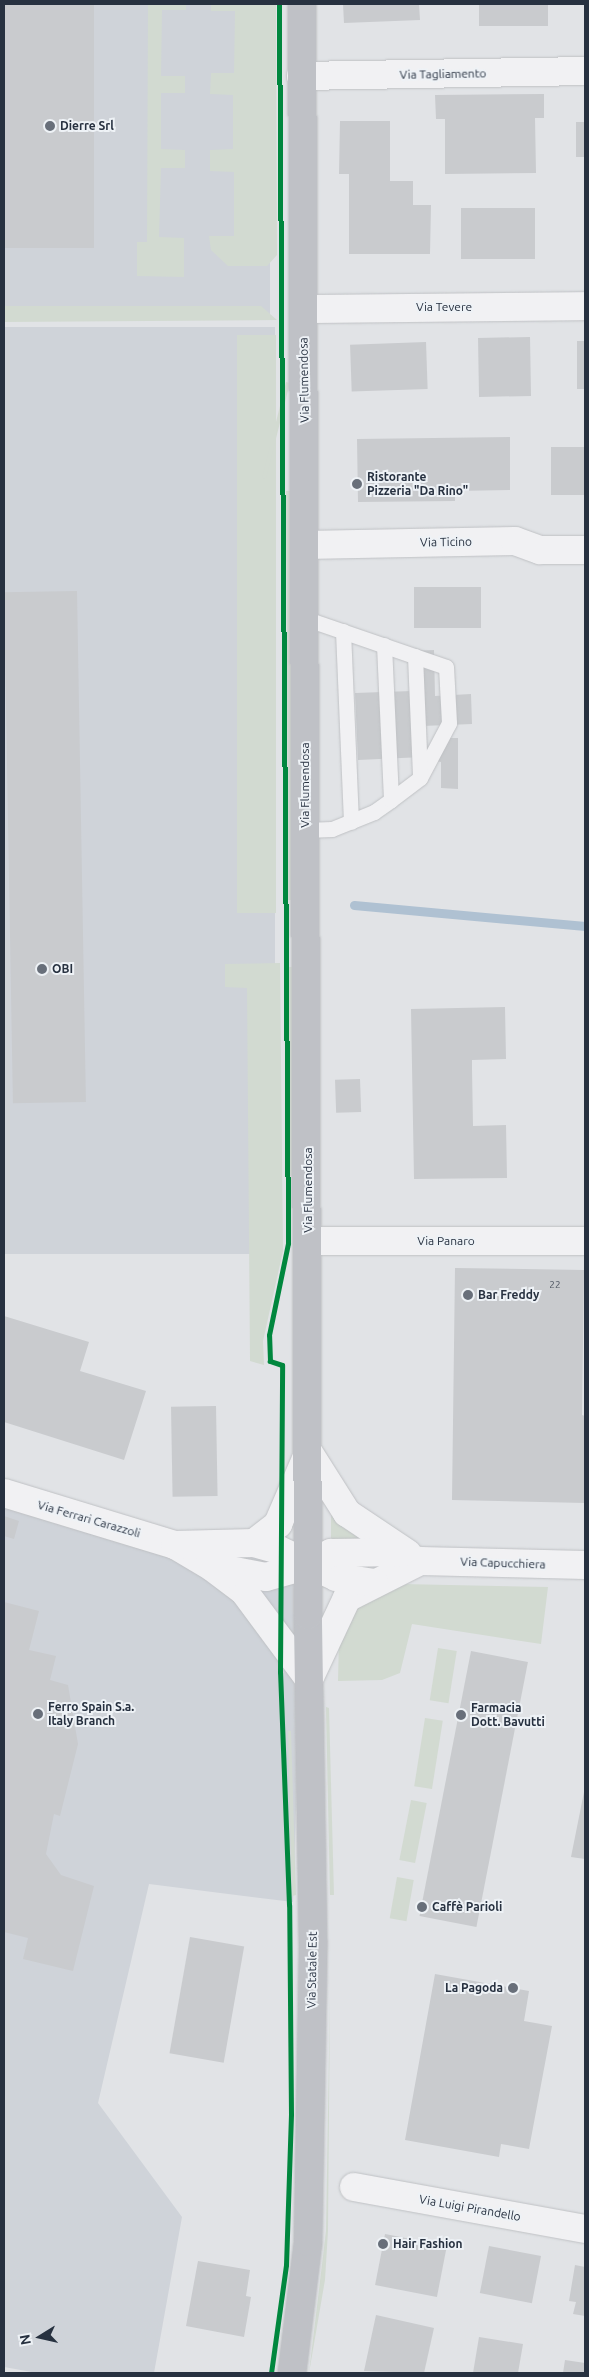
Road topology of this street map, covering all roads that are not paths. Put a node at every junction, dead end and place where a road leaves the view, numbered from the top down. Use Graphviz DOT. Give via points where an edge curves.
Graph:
graph roads {
  1 [pos="302,4"];
  2 [pos="585,71"];
  3 [pos="301,76"];
  4 [pos="585,306"];
  5 [pos="304,308"];
  6 [pos="305,545"];
  7 [pos="585,550"];
  8 [pos="304,618"];
  9 [pos="342,631"];
  10 [pos="384,645"];
  11 [pos="415,656"];
  12 [pos="420,778"];
  13 [pos="391,800"];
  14 [pos="351,822"];
  15 [pos="306,830"];
  16 [pos="308,1241"];
  17 [pos="585,1241"];
  18 [pos="309,1453"];
  19 [pos="4,1493"];
  20 [pos="254,1543"];
  21 [pos="175,1544"];
  22 [pos="412,1556"];
  23 [pos="308,1565"];
  24 [pos="585,1565"];
  25 [pos="212,1567"];
  26 [pos="375,1583"];
  27 [pos="309,1679"];
  28 [pos="354,2187"];
  29 [pos="585,2229"];
  30 [pos="292,2373"];
  1 -- 3 [label="street, Via Flumendosa"];
  2 -- 3 [label="street, Via Tagliamento"];
  3 -- 5 [label="street, Via Flumendosa"];
  4 -- 5 [label="street, Via Tevere"];
  5 -- 6 [label="street, Via Flumendosa"];
  6 -- 7 [label="street, Via Ticino" via="515,541 540,550"];
  6 -- 8 [label="street, Via Flumendosa"];
  8 -- 9 [label="lane"];
  8 -- 15 [label="street, Via Flumendosa"];
  9 -- 10 [label="lane"];
  9 -- 14 [label="lane"];
  10 -- 11 [label="lane"];
  10 -- 13 [label="lane"];
  11 -- 12 [label="lane"];
  11 -- 12 [label="lane" via="446,667 449,723"];
  12 -- 13 [label="lane"];
  13 -- 14 [label="lane"];
  14 -- 15 [label="lane" via="332,829"];
  15 -- 16 [label="street, Via Flumendosa"];
  16 -- 17 [label="street, Via Panaro"];
  16 -- 18 [label="street, Via Flumendosa"];
  18 -- 20 [label="street" via="278,1524"];
  18 -- 22 [label="street" via="347,1513"];
  18 -- 23 [label="street, Via Flumendosa"];
  19 -- 21 [label="street, Via Ferrari Carazzoli"];
  20 -- 21 [label="street, Via Ferrari Carazzoli"];
  20 -- 23 [label="street, Via Ferrari Carazzoli" via="279,1550"];
  21 -- 25 [label="street, Via Ferrari Carazzoli"];
  22 -- 23 [label="street, Via Capucchiera" via="331,1553"];
  22 -- 24 [label="street, Via Capucchiera"];
  22 -- 26 [label="street, Via Capucchiera"];
  23 -- 25 [label="street, Via Ferrari Carazzoli" via="266,1577"];
  23 -- 26 [label="street" via="336,1577"];
  23 -- 27 [label="street, Via Statale Est"];
  25 -- 27 [label="street, Via Ferrari Carazzoli" via="243,1590"];
  26 -- 27 [label="street, Via Capucchiera" via="347,1598"];
  27 -- 30 [label="street, Via Statale Est" via="313,1941 308,2242"];
  28 -- 29 [label="street, Via Luigi Pirandello"];
}
